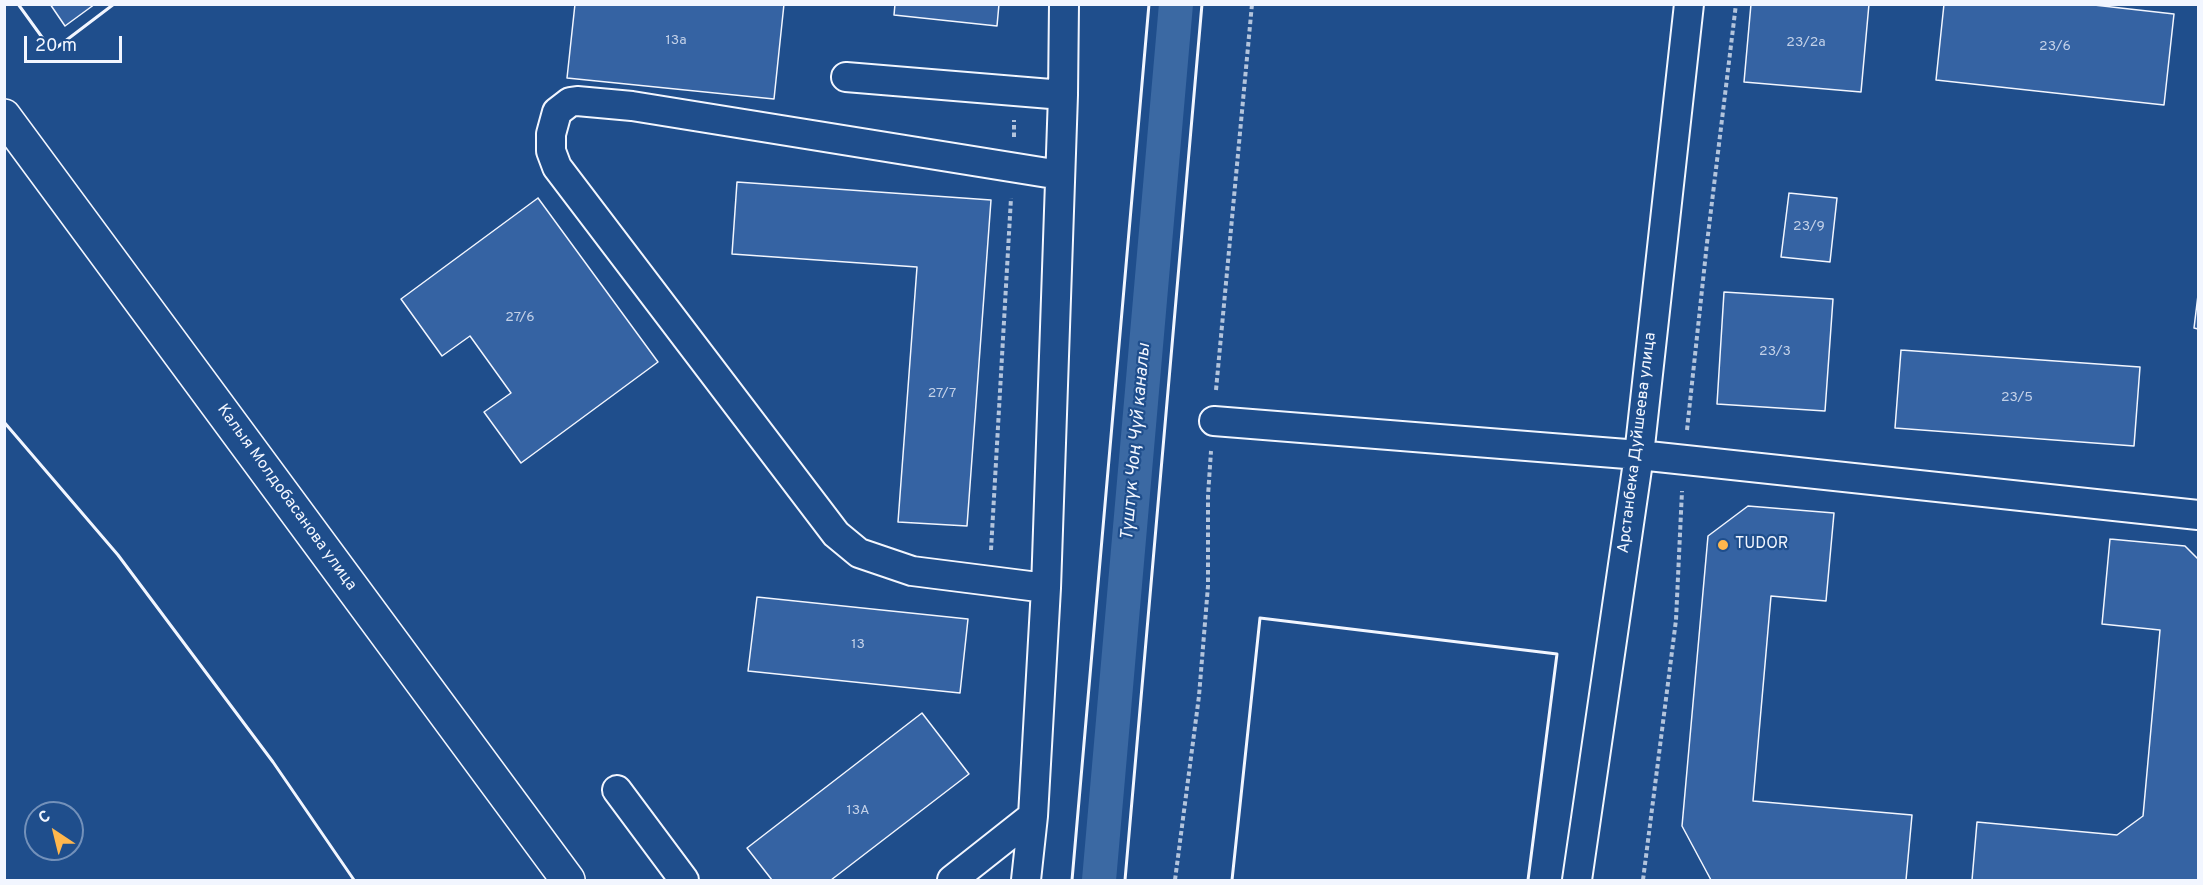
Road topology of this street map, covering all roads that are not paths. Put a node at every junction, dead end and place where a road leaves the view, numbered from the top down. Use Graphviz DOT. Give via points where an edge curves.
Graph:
graph roads {
  1 [pos="1064,4"];
  2 [pos="1689,4"];
  3 [pos="846,77"];
  4 [pos="1063,95"];
  5 [pos="4,116"];
  6 [pos="1060,175"];
  7 [pos="1214,421"];
  8 [pos="1639,455"];
  9 [pos="2199,515"];
  10 [pos="1046,588"];
  11 [pos="617,790"];
  12 [pos="1033,816"];
  13 [pos="568,880"];
  14 [pos="684,880"];
  15 [pos="952,880"];
  16 [pos="1026,880"];
  17 [pos="1577,880"];
  1 -- 4 [label="street"];
  2 -- 8 [label="street, Арстанбека Дуйшеева улица"];
  3 -- 4 [label="street"];
  4 -- 6 [label="street"];
  5 -- 13 [label="street, Калыя Молдобасанова улица"];
  6 -- 10 [label="street"];
  6 -- 10 [label="street" via="632,106 576,101 557,112 551,134 551,151 557,167 836,534 860,553 912,571"];
  7 -- 8 [label="street"];
  8 -- 9 [label="street"];
  8 -- 17 [label="street, Арстанбека Дуйшеева улица"];
  10 -- 12 [label="street"];
  11 -- 14 [label="street"];
  12 -- 15 [label="street"];
  12 -- 16 [label="street"];
}
